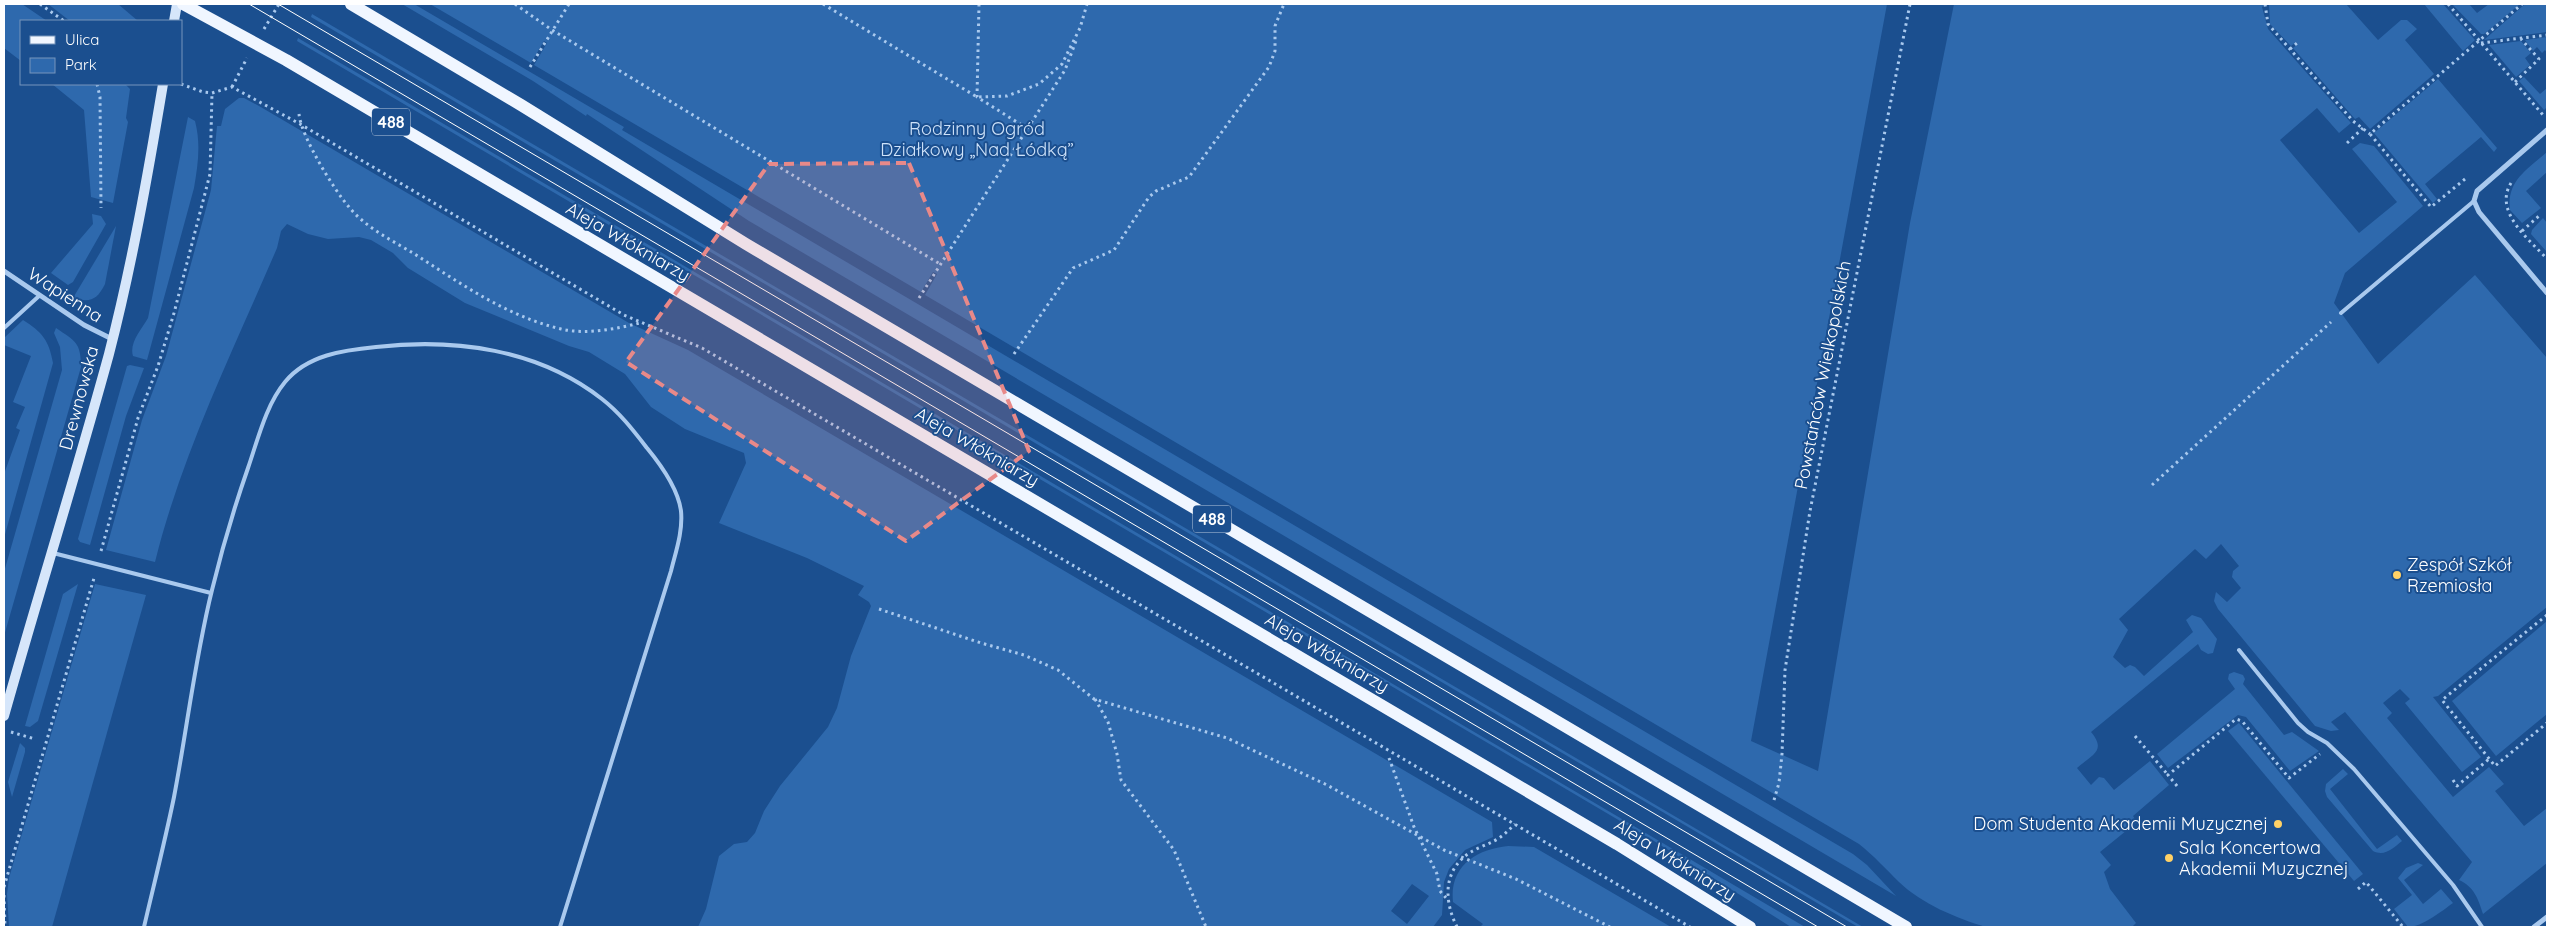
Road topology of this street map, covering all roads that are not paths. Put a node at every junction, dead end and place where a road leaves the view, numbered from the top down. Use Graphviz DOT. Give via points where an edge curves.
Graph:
graph roads {
  1 [pos="177,4"];
  2 [pos="183,4"];
  3 [pos="351,4"];
  4 [pos="174,20"];
  5 [pos="163,85"];
  6 [pos="2547,130"];
  7 [pos="2474,201"];
  8 [pos="4,271"];
  9 [pos="2547,294"];
  10 [pos="39,296"];
  11 [pos="2341,313"];
  12 [pos="4,328"];
  13 [pos="112,339"];
  14 [pos="53,553"];
  15 [pos="211,592"];
  16 [pos="2238,650"];
  17 [pos="6,701"];
  18 [pos="4,716"];
  19 [pos="2547,917"];
  20 [pos="144,927"];
  21 [pos="560,927"];
  22 [pos="1750,927"];
  23 [pos="1906,927"];
  24 [pos="2482,927"];
  25 [pos="2534,927"];
  1 -- 4 [label="main road"];
  2 -- 22 [label="main road, Aleja Włókniarzy / 488" via="286,60 1617,844"];
  3 -- 23 [label="main road, 488" via="746,244"];
  5 -- 13 [label="main road, Drewnowska" via="137,232"];
  6 -- 7 [label="street" via="2477,191"];
  7 -- 9 [label="street" via="2478,212"];
  7 -- 11 [label="lane"];
  8 -- 10 [label="street, Wapienna"];
  10 -- 12 [label="lane"];
  10 -- 13 [label="street, Wapienna"];
  13 -- 14 [label="main road, Drewnowska"];
  14 -- 15 [label="lane"];
  14 -- 17 [label="main road, Drewnowska"];
  15 -- 20 [label="lane" via="174,798"];
  15 -- 21 [label="lane" via="233,510 271,405 285,381 306,364 326,355 379,346 433,344 476,346 510,353 578,384 602,399 626,421 674,488 681,510 680,536"];
  16 -- 24 [label="lane" via="2298,723 2331,746 2354,768 2453,885"];
  17 -- 18 [label="main road, Drewnowska"];
  19 -- 25 [label="street"];
}
